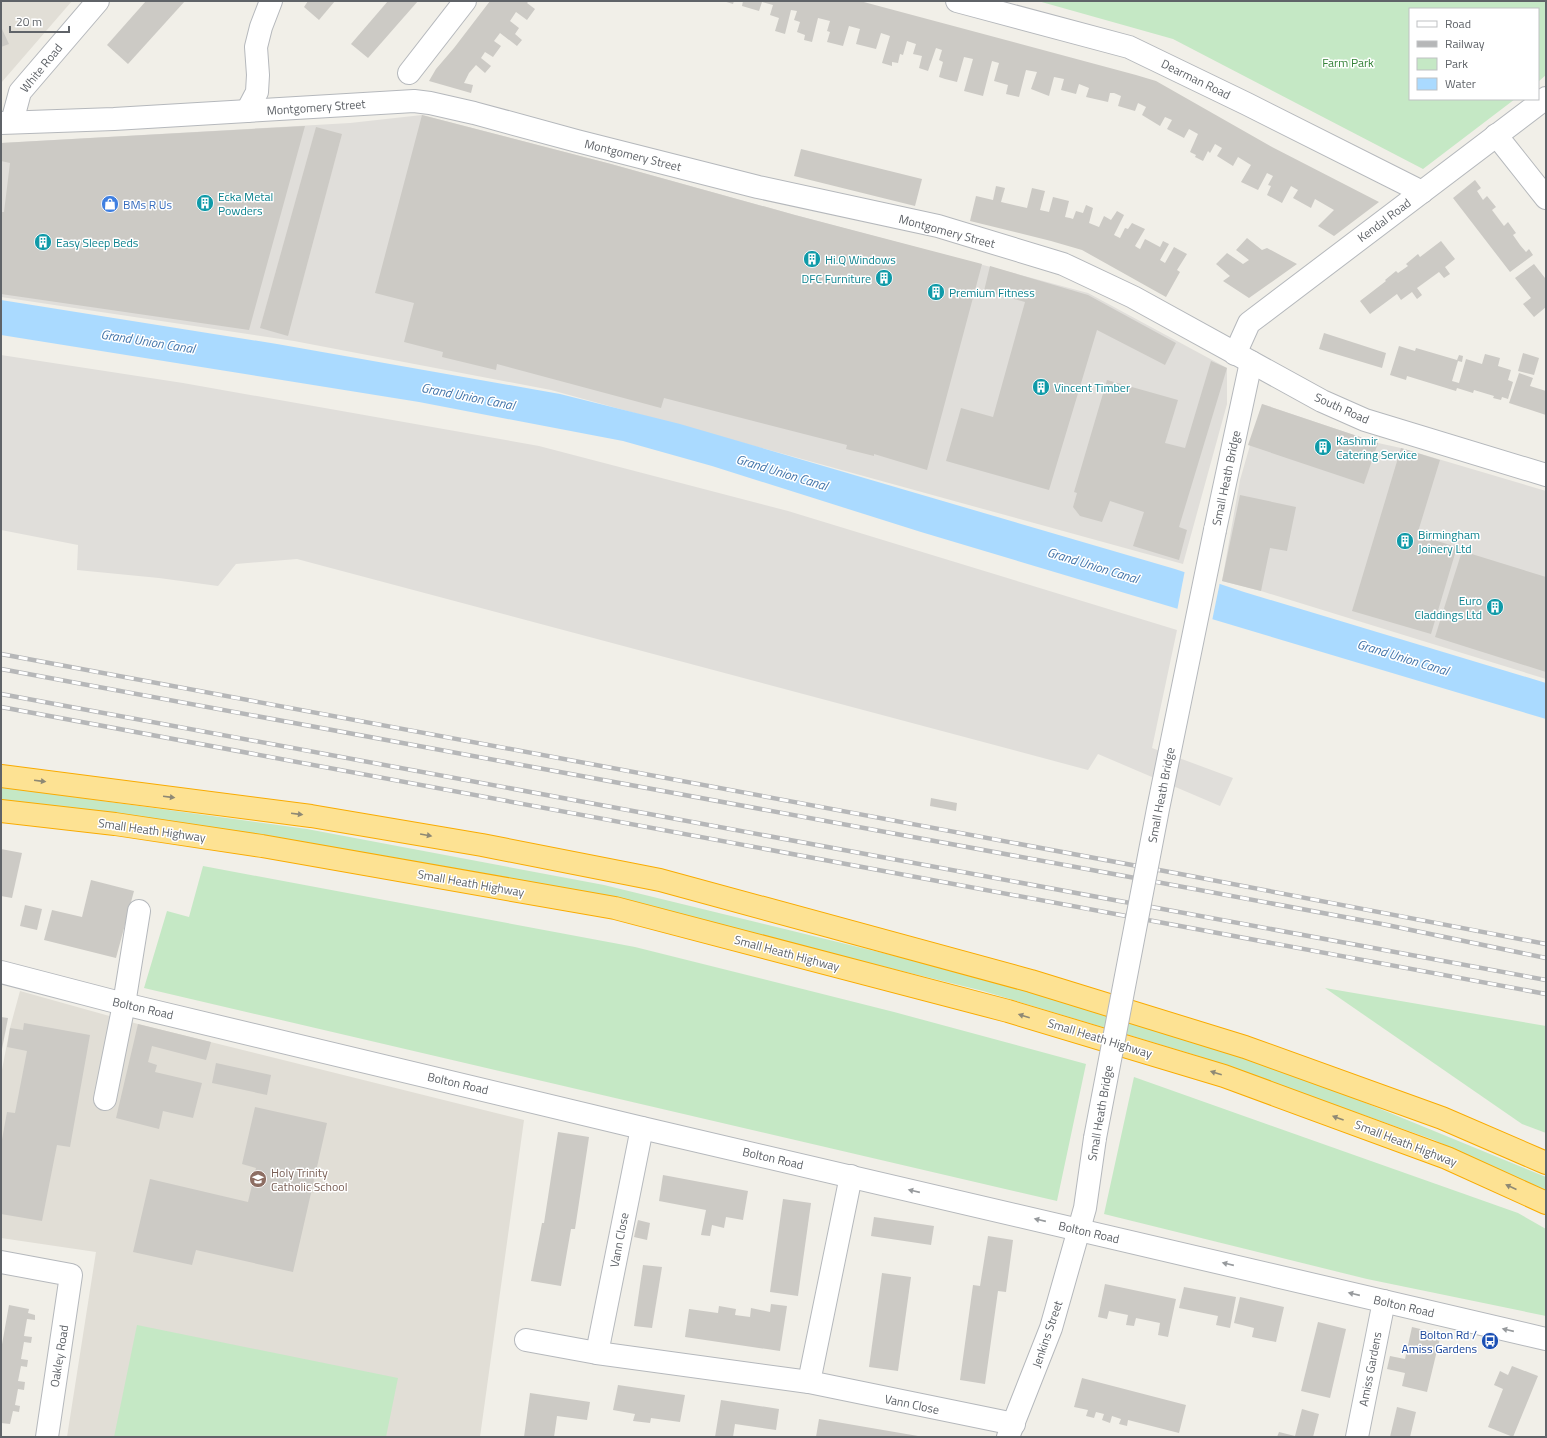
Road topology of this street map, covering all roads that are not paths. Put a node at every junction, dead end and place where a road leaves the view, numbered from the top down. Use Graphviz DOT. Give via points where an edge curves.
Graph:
graph roads {
  1 [pos="98,1"];
  2 [pos="271,1"];
  3 [pos="464,1"];
  4 [pos="957,1"];
  5 [pos="409,73"];
  6 [pos="1546,98"];
  7 [pos="248,111"];
  8 [pos="7,123"];
  9 [pos="1496,135"];
  10 [pos="1422,192"];
  11 [pos="1546,198"];
  12 [pos="1243,358"];
  13 [pos="1546,475"];
  14 [pos="1,776"];
  15 [pos="1,811"];
  16 [pos="140,910"];
  17 [pos="1,972"];
  18 [pos="124,1004"];
  19 [pos="105,1099"];
  20 [pos="642,1128"];
  21 [pos="1546,1163"];
  22 [pos="851,1176"];
  23 [pos="1546,1203"];
  24 [pos="1078,1229"];
  25 [pos="1,1262"];
  26 [pos="1384,1301"];
  27 [pos="1546,1339"];
  28 [pos="526,1340"];
  29 [pos="597,1353"];
  30 [pos="810,1382"];
  31 [pos="1011,1431"];
  32 [pos="47,1437"];
  33 [pos="1357,1437"];
  1 -- 8 [label="street, White Road" via="20,92"];
  2 -- 7 [label="street" via="256,46 257,92"];
  3 -- 5 [label="street"];
  4 -- 10 [label="street, Dearman Road" via="1130,47"];
  6 -- 9 [label="street, Kendal Road"];
  7 -- 8 [label="street, Montgomery Street"];
  7 -- 12 [label="street, Montgomery Street" via="396,102 430,103 758,187 938,226 1064,264 1133,297"];
  9 -- 10 [label="street, Kendal Road"];
  9 -- 11 [label="street"];
  10 -- 12 [label="street, Kendal Road" via="1249,323"];
  12 -- 13 [label="street, South Road" via="1322,401 1366,420"];
  12 -- 24 [label="street, Small Heath Bridge, bridge" via="1215,530 1158,809 1095,1138 1085,1208"];
  14 -- 21 [label="highway, one-way" via="311,816 482,845 660,880 1032,981 1245,1047 1442,1118"];
  23 -- 15 [label="highway, Small Heath Highway, one-way" via="1447,1158 1224,1076 1008,1011 615,908 262,846 115,824"];
  16 -- 18 [label="street"];
  17 -- 18 [label="street, Bolton Road"];
  18 -- 19 [label="street"];
  18 -- 20 [label="street, Bolton Road"];
  20 -- 22 [label="street, Bolton Road"];
  20 -- 29 [label="street, Vann Close"];
  24 -- 22 [label="street, Bolton Road, one-way"];
  22 -- 30 [label="street"];
  26 -- 24 [label="street, Bolton Road, one-way"];
  24 -- 31 [label="street, Jenkins Street" via="1051,1328"];
  25 -- 32 [label="street, Oakley Road" via="71,1275"];
  27 -- 26 [label="street, Bolton Road, one-way"];
  26 -- 33 [label="street, Amiss Gardens"];
  28 -- 29 [label="street, Vann Close"];
  29 -- 30 [label="street, Vann Close"];
  30 -- 31 [label="street, Vann Close"];
}
